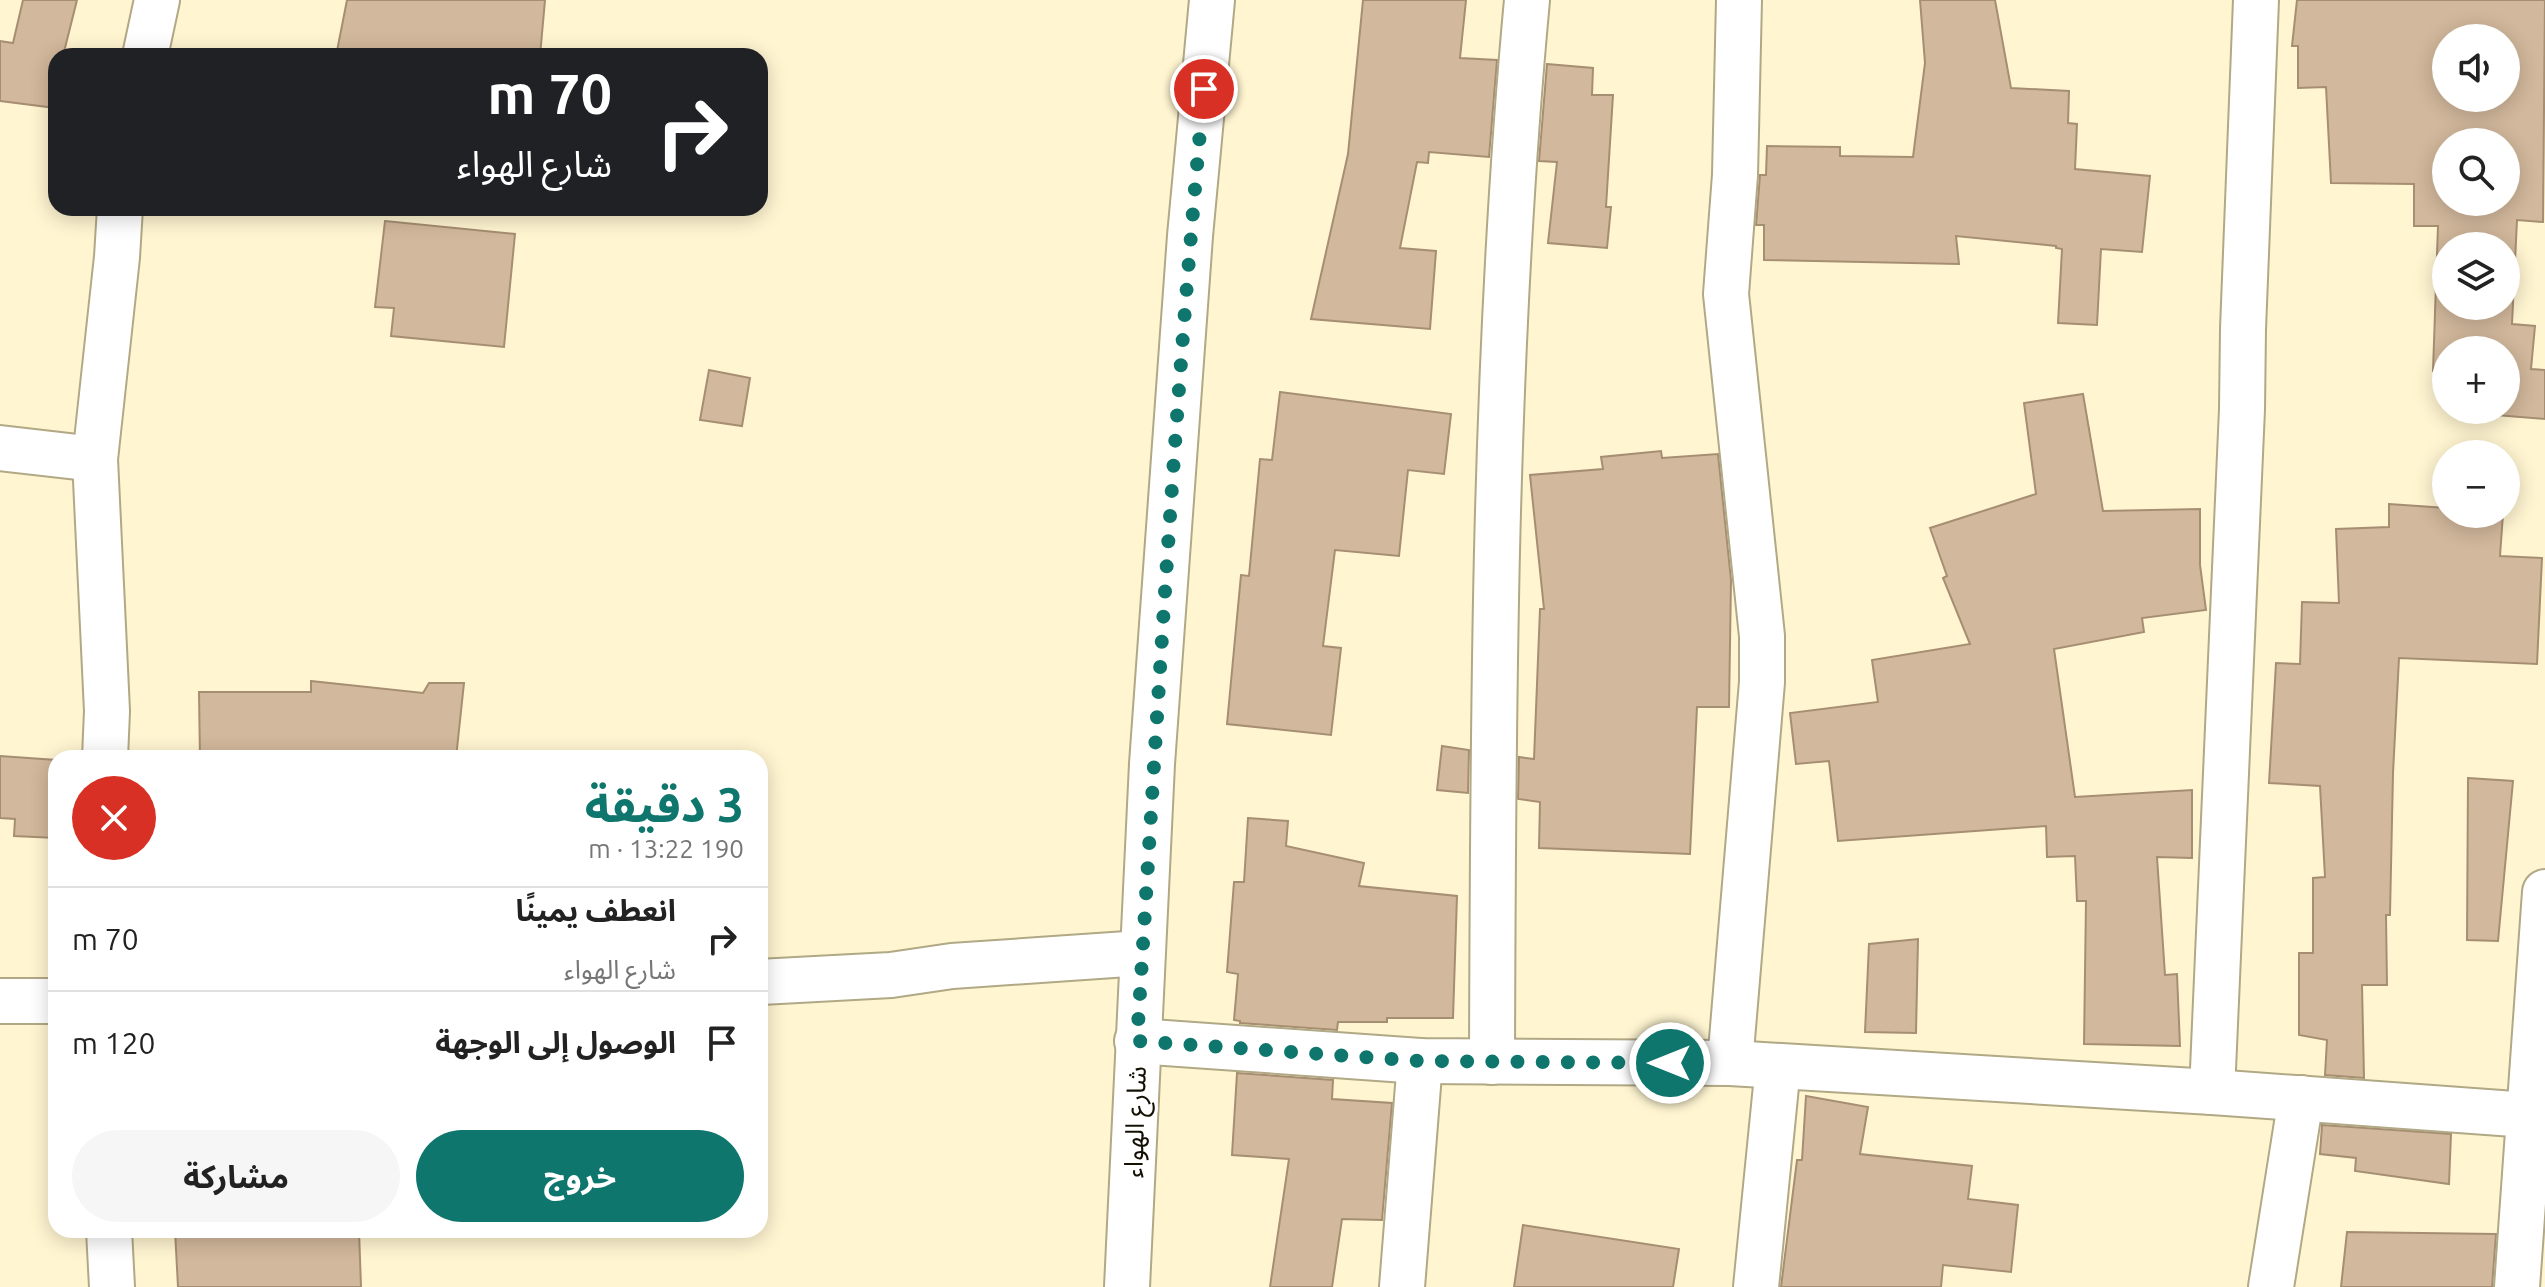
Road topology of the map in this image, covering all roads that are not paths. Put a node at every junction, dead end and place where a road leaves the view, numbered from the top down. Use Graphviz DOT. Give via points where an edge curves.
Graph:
graph roads {
  1 [pos="157,0"];
  2 [pos="1212,0"];
  3 [pos="1527,0"];
  4 [pos="1739,0"];
  5 [pos="2256,0"];
  6 [pos="147,48"];
  7 [pos="120,216"];
  8 [pos="0,448"];
  9 [pos="95,459"];
  10 [pos="105,750"];
  11 [pos="2545,892"];
  12 [pos="1142,953"];
  13 [pos="768,982"];
  14 [pos="2541,997"];
  15 [pos="0,1001"];
  16 [pos="48,1001"];
  17 [pos="1137,1041"];
  18 [pos="1420,1061"];
  19 [pos="1492,1062"];
  20 [pos="1730,1063"];
  21 [pos="1778,1066"];
  22 [pos="2212,1092"];
  23 [pos="2301,1098"];
  24 [pos="2528,1115"];
  25 [pos="109,1238"];
  26 [pos="112,1287"];
  27 [pos="1127,1287"];
  28 [pos="1402,1287"];
  29 [pos="1756,1287"];
  30 [pos="2271,1287"];
  31 [pos="2517,1287"];
  1 -- 6 [label="street"];
  2 -- 12 [label="street, شارع الهواء" via="1187,283"];
  3 -- 19 [label="street" via="1501,364"];
  4 -- 20 [label="street" via="1726,294 1759,605 1762,682"];
  5 -- 22 [label="street"];
  7 -- 9 [label="street"];
  8 -- 9 [label="street"];
  9 -- 10 [label="street"];
  11 -- 14 [label="street"];
  12 -- 13 [label="street"];
  12 -- 17 [label="street, شارع الهواء"];
  14 -- 24 [label="street"];
  15 -- 16 [label="street"];
  17 -- 18 [label="street"];
  17 -- 27 [label="street, شارع الهواء"];
  18 -- 19 [label="street"];
  18 -- 28 [label="street"];
  19 -- 20 [label="street"];
  20 -- 21 [label="street"];
  21 -- 22 [label="street"];
  21 -- 29 [label="street"];
  22 -- 23 [label="street"];
  23 -- 24 [label="street"];
  23 -- 30 [label="street"];
  24 -- 31 [label="street"];
  25 -- 26 [label="street"];
}
